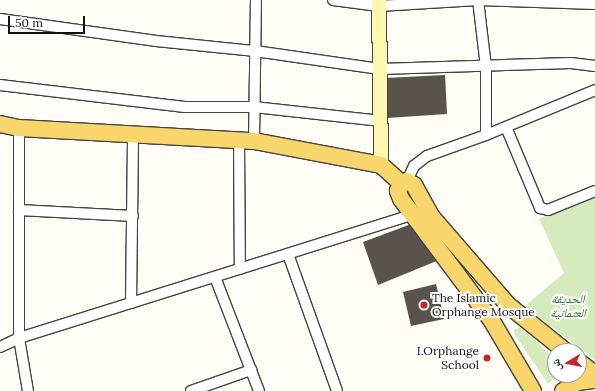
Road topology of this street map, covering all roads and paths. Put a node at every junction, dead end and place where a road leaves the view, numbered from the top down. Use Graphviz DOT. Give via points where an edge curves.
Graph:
graph roads {
  1 [pos="256,0"];
  2 [pos="333,0"];
  3 [pos="478,0"];
  4 [pos="379,3"];
  5 [pos="595,4"];
  6 [pos="0,18"];
  7 [pos="255,51"];
  8 [pos="595,66"];
  9 [pos="486,67"];
  10 [pos="380,69"];
  11 [pos="0,85"];
  12 [pos="595,90"];
  13 [pos="254,108"];
  14 [pos="381,121"];
  15 [pos="0,124"];
  16 [pos="506,127"];
  17 [pos="19,128"];
  18 [pos="133,134"];
  19 [pos="486,135"];
  20 [pos="247,141"];
  21 [pos="381,165"];
  22 [pos="404,182"];
  23 [pos="595,191"];
  24 [pos="19,210"];
  25 [pos="412,215"];
  26 [pos="133,216"];
  27 [pos="288,254"];
  28 [pos="240,269"];
  29 [pos="215,277"];
  30 [pos="131,303"];
  31 [pos="508,305"];
  32 [pos="492,321"];
  33 [pos="19,338"];
  34 [pos="555,343"];
  35 [pos="0,347"];
  36 [pos="251,370"];
  37 [pos="595,380"];
  38 [pos="28,391"];
  39 [pos="191,391"];
  40 [pos="259,391"];
  41 [pos="337,391"];
  42 [pos="533,391"];
  43 [pos="563,391"];
  1 -- 7 [label="street"];
  2 -- 4 [label="street"];
  3 -- 4 [label="street"];
  3 -- 5 [label="street"];
  3 -- 9 [label="street"];
  4 -- 10 [label="street"];
  6 -- 7 [label="street" via="156,41"];
  7 -- 10 [label="street"];
  7 -- 13 [label="street"];
  8 -- 9 [label="street" via="570,63"];
  9 -- 10 [label="street"];
  9 -- 19 [label="street"];
  10 -- 14 [label="street"];
  11 -- 13 [label="street" via="185,107"];
  12 -- 16 [label="street"];
  13 -- 14 [label="street"];
  13 -- 20 [label="street"];
  14 -- 21 [label="street"];
  15 -- 17 [label="main road"];
  16 -- 19 [label="street"];
  16 -- 23 [label="street" via="540,208 548,210"];
  17 -- 18 [label="main road"];
  17 -- 24 [label="street"];
  18 -- 20 [label="main road"];
  18 -- 26 [label="street"];
  19 -- 22 [label="street" via="422,158"];
  20 -- 21 [label="main road"];
  20 -- 28 [label="street"];
  21 -- 22 [label="main road"];
  22 -- 25 [label="main road" via="399,195"];
  22 -- 31 [label="main road" via="414,185 431,216"];
  24 -- 26 [label="street"];
  24 -- 33 [label="street"];
  25 -- 27 [label="street"];
  25 -- 32 [label="main road"];
  26 -- 30 [label="street"];
  27 -- 28 [label="street"];
  27 -- 41 [label="street"];
  28 -- 29 [label="street"];
  29 -- 30 [label="street"];
  29 -- 36 [label="street"];
  30 -- 33 [label="street"];
  31 -- 32 [label="main road"];
  31 -- 34 [label="main road"];
  32 -- 42 [label="main road"];
  33 -- 35 [label="street"];
  33 -- 38 [label="street"];
  36 -- 39 [label="street"];
  36 -- 40 [label="street"];
  37 -- 43 [label="main road" via="578,382"];
}
